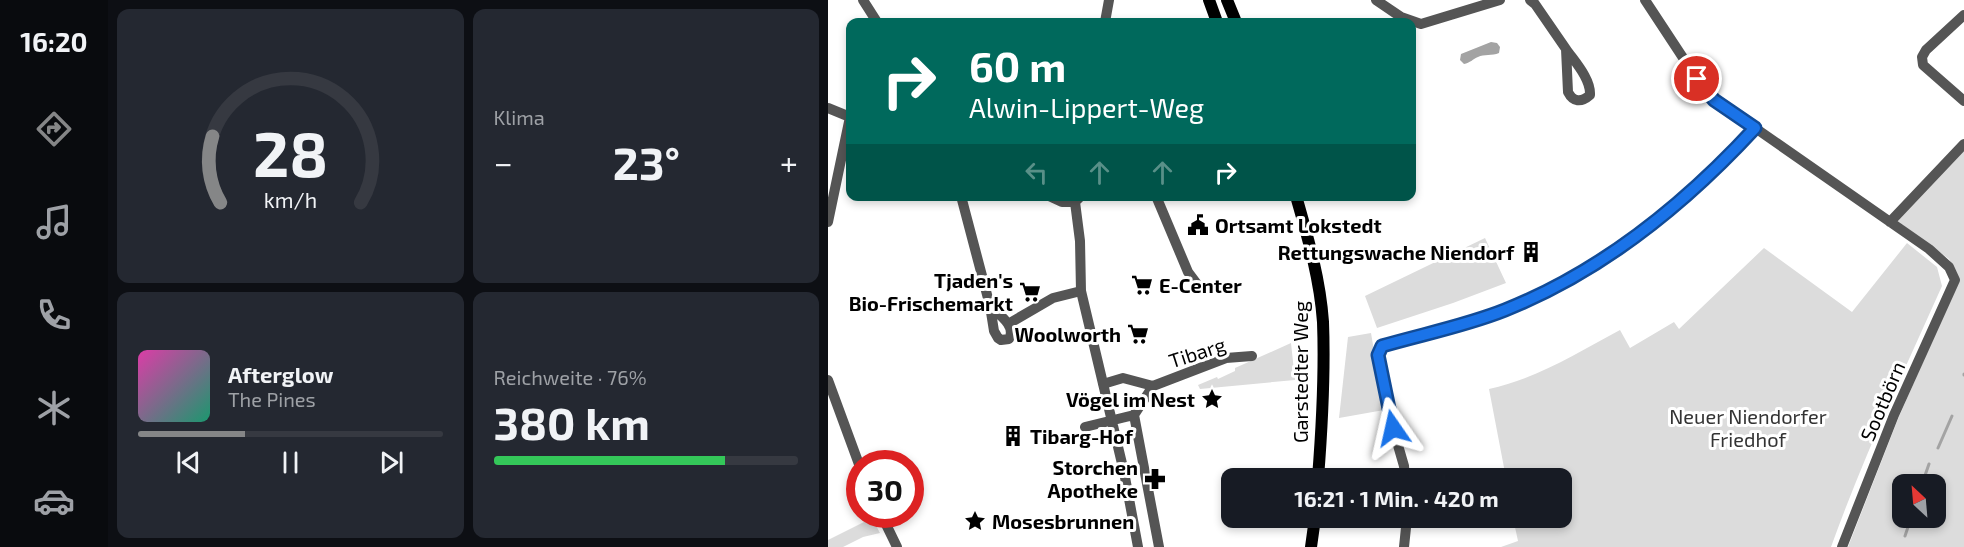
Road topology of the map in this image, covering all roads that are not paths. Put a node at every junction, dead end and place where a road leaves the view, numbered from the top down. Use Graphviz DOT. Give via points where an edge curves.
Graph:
graph roads {
  1 [pos="863,0"];
  2 [pos="1109,0"];
  3 [pos="1376,0"];
  4 [pos="1500,0"];
  5 [pos="1530,0"];
  6 [pos="1645,0"];
  7 [pos="1230,1"];
  8 [pos="1210,4"];
  9 [pos="1964,15"];
  10 [pos="874,18"];
  11 [pos="1106,18"];
  12 [pos="1215,18"];
  13 [pos="1232,18"];
  14 [pos="1404,18"];
  15 [pos="1416,22"];
  16 [pos="1566,49"];
  17 [pos="1964,101"];
  18 [pos="828,108"];
  19 [pos="846,115"];
  20 [pos="1755,128"];
  21 [pos="846,136"];
  22 [pos="1964,144"];
  23 [pos="962,201"];
  24 [pos="1078,201"];
  25 [pos="1158,201"];
  26 [pos="1297,201"];
  27 [pos="828,222"];
  28 [pos="1890,222"];
  29 [pos="1197,284"];
  30 [pos="1081,291"];
  31 [pos="990,306"];
  32 [pos="1008,324"];
  33 [pos="1252,356"];
  34 [pos="828,380"];
  35 [pos="1103,384"];
  36 [pos="1153,386"];
  37 [pos="1134,415"];
  38 [pos="1112,420"];
  39 [pos="1085,427"];
  40 [pos="854,450"];
  41 [pos="1144,468"];
  42 [pos="1319,468"];
  43 [pos="1404,468"];
  44 [pos="1123,480"];
  45 [pos="1150,501"];
  46 [pos="1131,505"];
  47 [pos="888,528"];
  48 [pos="1314,528"];
  49 [pos="1406,528"];
  50 [pos="897,547"];
  51 [pos="1138,547"];
  52 [pos="1159,547"];
  53 [pos="1311,547"];
  54 [pos="1404,547"];
  55 [pos="1842,547"];
  1 -- 10 [label="street"];
  2 -- 11 [label="street"];
  3 -- 14 [label="street"];
  4 -- 15 [label="street"];
  5 -- 16 [label="street"];
  6 -- 20 [label="street" via="1714,100"];
  7 -- 8 [label="street"];
  7 -- 13 [label="main road"];
  8 -- 12 [label="main road"];
  9 -- 17 [label="street" via="1922,57 1923,65"];
  18 -- 19 [label="street"];
  20 -- 28 [label="street"];
  20 -- 43 [label="street" via="1692,192 1583,273 1504,311 1382,346 1378,355"];
  21 -- 27 [label="street"];
  22 -- 28 [label="street"];
  23 -- 31 [label="street"];
  24 -- 30 [label="street"];
  25 -- 29 [label="street" via="1188,272"];
  26 -- 42 [label="main road, Garstedter Weg" via="1316,269 1323,321"];
  28 -- 55 [label="street, Sootbörn" via="1932,251 1952,271 1955,280 1894,415"];
  30 -- 32 [label="street" via="1053,298"];
  30 -- 35 [label="street"];
  31 -- 32 [label="street"];
  31 -- 32 [label="street" via="999,339 1011,337"];
  33 -- 36 [label="street, Tibarg" via="1226,358"];
  34 -- 40 [label="street"];
  35 -- 36 [label="street, Tibarg" via="1123,378"];
  35 -- 38 [label="street"];
  36 -- 37 [label="street, Tibarg"];
  37 -- 38 [label="street"];
  37 -- 41 [label="street"];
  38 -- 39 [label="street"];
  38 -- 44 [label="street"];
  41 -- 44 [label="street"];
  41 -- 45 [label="street"];
  44 -- 46 [label="street"];
  45 -- 46 [label="street"];
  45 -- 52 [label="street"];
  46 -- 51 [label="street"];
  47 -- 50 [label="street"];
  48 -- 53 [label="main road"];
  49 -- 54 [label="street"];
}
